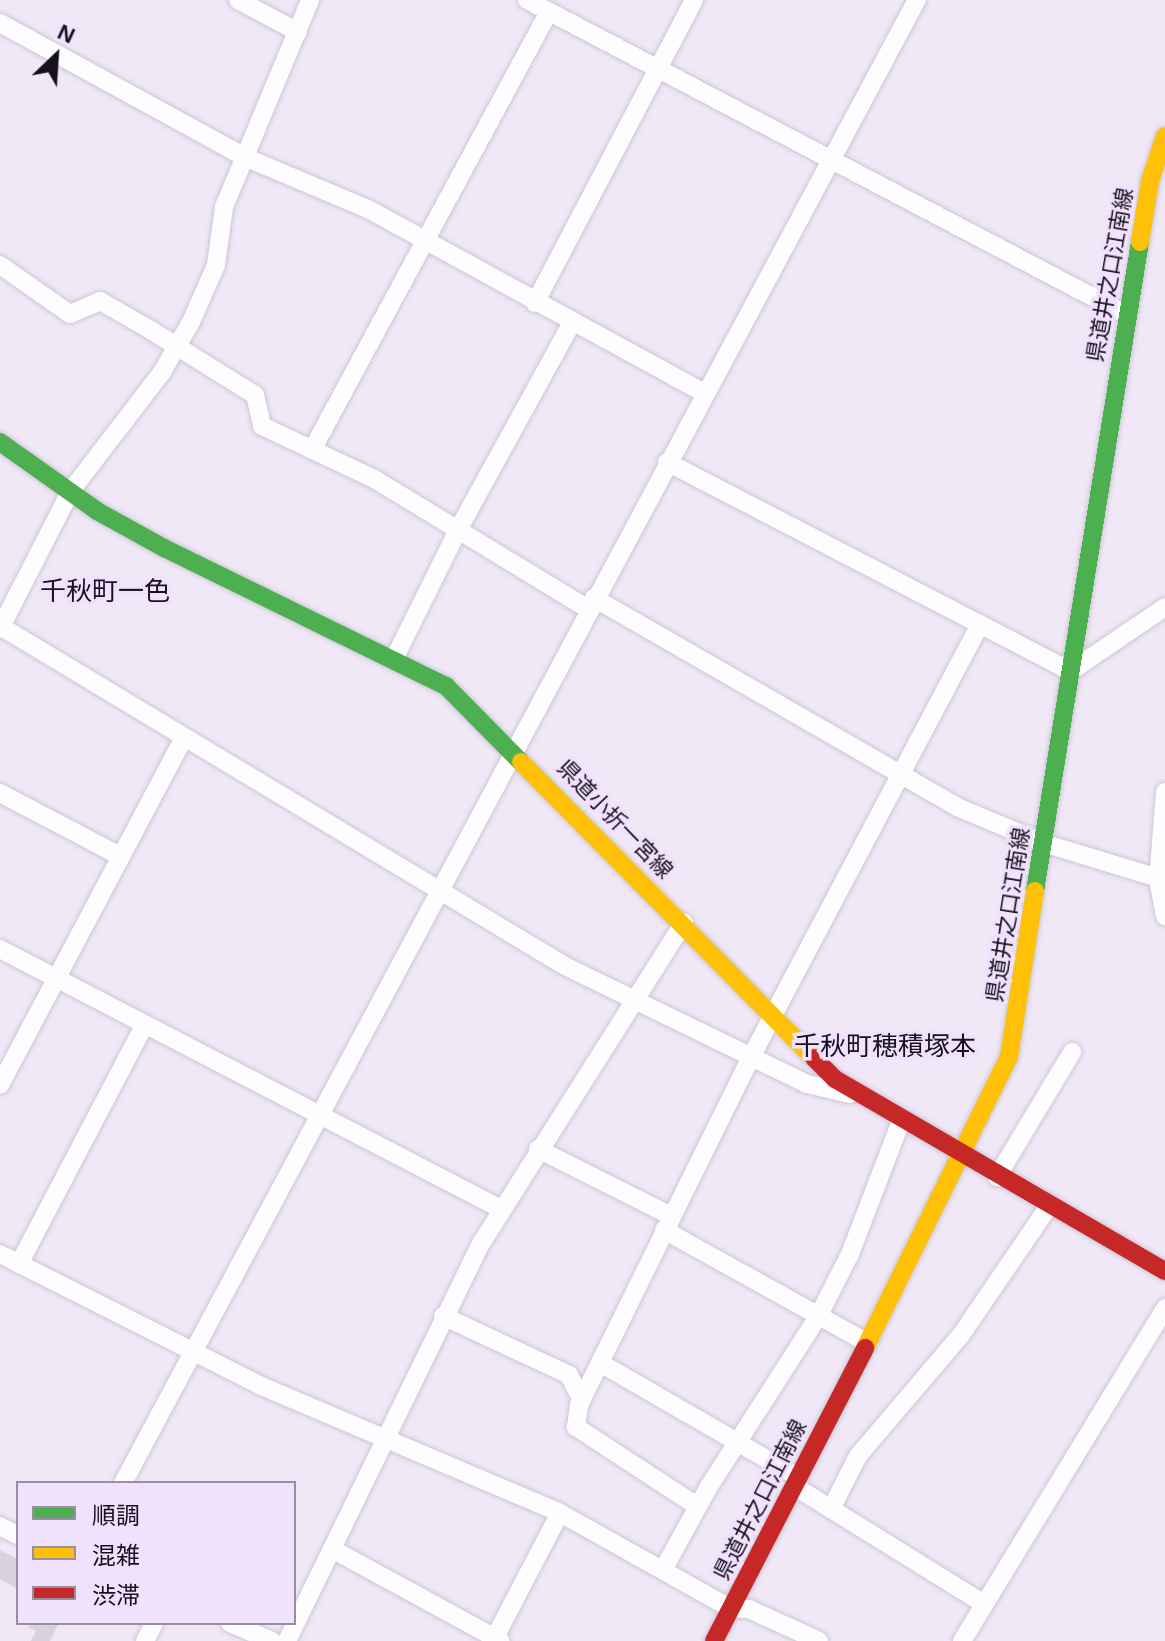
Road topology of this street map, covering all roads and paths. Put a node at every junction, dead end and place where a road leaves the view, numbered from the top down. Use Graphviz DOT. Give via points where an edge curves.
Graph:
graph roads {
  1 [pos="238,0"];
  2 [pos="310,0"];
  3 [pos="527,0"];
  4 [pos="694,0"];
  5 [pos="917,0"];
  6 [pos="549,12"];
  7 [pos="0,23"];
  8 [pos="298,32"];
  9 [pos="657,68"];
  10 [pos="1165,136"];
  11 [pos="247,158"];
  12 [pos="830,162"];
  13 [pos="428,243"];
  14 [pos="0,265"];
  15 [pos="535,303"];
  16 [pos="1127,315"];
  17 [pos="572,323"];
  18 [pos="177,347"];
  19 [pos="704,393"];
  20 [pos="0,442"];
  21 [pos="312,450"];
  22 [pos="667,462"];
  23 [pos="70,492"];
  24 [pos="458,530"];
  25 [pos="591,604"];
  26 [pos="1165,607"];
  27 [pos="980,624"];
  28 [pos="0,627"];
  29 [pos="394,659"];
  30 [pos="1071,671"];
  31 [pos="184,738"];
  32 [pos="517,753"];
  33 [pos="903,775"];
  34 [pos="1165,792"];
  35 [pos="0,793"];
  36 [pos="1043,843"];
  37 [pos="120,856"];
  38 [pos="1162,880"];
  39 [pos="439,888"];
  40 [pos="1165,916"];
  41 [pos="684,923"];
  42 [pos="0,949"];
  43 [pos="55,978"];
  44 [pos="632,1000"];
  45 [pos="772,1020"];
  46 [pos="144,1026"];
  47 [pos="1072,1052"];
  48 [pos="751,1057"];
  49 [pos="0,1085"];
  50 [pos="860,1097"];
  51 [pos="320,1117"];
  52 [pos="901,1121"];
  53 [pos="538,1149"];
  54 [pos="963,1158"];
  55 [pos="997,1177"];
  56 [pos="1049,1206"];
  57 [pos="501,1209"];
  58 [pos="668,1223"];
  59 [pos="0,1254"];
  60 [pos="19,1264"];
  61 [pos="1165,1271"];
  62 [pos="1165,1308"];
  63 [pos="819,1315"];
  64 [pos="443,1316"];
  65 [pos="868,1343"];
  66 [pos="193,1352"];
  67 [pos="602,1364"];
  68 [pos="582,1400"];
  69 [pos="387,1441"];
  70 [pos="741,1444"];
  71 [pos="124,1481"];
  72 [pos="796,1482"];
  73 [pos="697,1506"];
  74 [pos="831,1509"];
  75 [pos="560,1513"];
  76 [pos="332,1549"];
  77 [pos="663,1570"];
  78 [pos="984,1604"];
  79 [pos="730,1608"];
  80 [pos="296,1623"];
  81 [pos="235,1625"];
  82 [pos="722,1638"];
  83 [pos="496,1640"];
  84 [pos="272,1641"];
  85 [pos="819,1641"];
  86 [pos="962,1641"];
  1 -- 8 [label="street"];
  2 -- 8 [label="street"];
  3 -- 6 [label="street"];
  4 -- 9 [label="street"];
  5 -- 12 [label="street"];
  6 -- 9 [label="street"];
  6 -- 13 [label="street"];
  7 -- 11 [label="street"];
  8 -- 11 [label="street"];
  9 -- 12 [label="street"];
  9 -- 15 [label="street"];
  10 -- 16 [label="main road, 県道井之口江南線" via="1150,181"];
  11 -- 13 [label="street" via="368,209"];
  11 -- 18 [label="street" via="224,207 216,265"];
  12 -- 16 [label="street"];
  12 -- 19 [label="street"];
  13 -- 15 [label="street"];
  13 -- 21 [label="street"];
  14 -- 18 [label="street" via="70,314 100,301"];
  15 -- 17 [label="street"];
  16 -- 30 [label="main road, 県道井之口江南線"];
  17 -- 19 [label="street"];
  17 -- 24 [label="street"];
  18 -- 21 [label="street" via="255,395 262,426"];
  18 -- 23 [label="street"];
  19 -- 22 [label="street"];
  20 -- 23 [label="main road, 県道小折一宮線"];
  21 -- 24 [label="street" via="376,480"];
  22 -- 25 [label="street"];
  22 -- 27 [label="street"];
  23 -- 28 [label="street"];
  23 -- 29 [label="main road, 県道小折一宮線" via="164,548"];
  24 -- 25 [label="street"];
  24 -- 29 [label="street"];
  25 -- 32 [label="street"];
  25 -- 33 [label="street"];
  26 -- 30 [label="street"];
  27 -- 30 [label="street"];
  27 -- 33 [label="street"];
  28 -- 31 [label="street"];
  29 -- 32 [label="main road, 県道小折一宮線" via="446,686"];
  30 -- 36 [label="main road, 県道井之口江南線"];
  31 -- 37 [label="street"];
  31 -- 39 [label="street"];
  32 -- 39 [label="street"];
  32 -- 41 [label="main road, 県道小折一宮線"];
  33 -- 36 [label="street" via="957,807"];
  33 -- 45 [label="street"];
  34 -- 38 [label="street"];
  35 -- 37 [label="street"];
  36 -- 38 [label="street"];
  36 -- 54 [label="main road, 県道井之口江南線" via="1009,1057"];
  37 -- 43 [label="street"];
  38 -- 40 [label="street"];
  39 -- 44 [label="street" via="565,966"];
  39 -- 51 [label="street"];
  41 -- 44 [label="street"];
  41 -- 45 [label="main road, 県道小折一宮線"];
  42 -- 43 [label="street"];
  43 -- 46 [label="street"];
  43 -- 49 [label="street"];
  44 -- 48 [label="street"];
  44 -- 53 [label="street"];
  45 -- 48 [label="street"];
  45 -- 50 [label="main road, 県道小折一宮線"];
  46 -- 51 [label="street"];
  46 -- 60 [label="street"];
  47 -- 55 [label="street"];
  48 -- 50 [label="street" via="807,1084"];
  48 -- 58 [label="street"];
  50 -- 52 [label="main road, 県道小折一宮線"];
  51 -- 57 [label="street"];
  51 -- 66 [label="street"];
  52 -- 54 [label="main road, 県道小折一宮線"];
  52 -- 63 [label="street" via="855,1242"];
  53 -- 57 [label="street"];
  53 -- 58 [label="street"];
  54 -- 55 [label="main road, 県道小折一宮線"];
  54 -- 65 [label="main road, 県道井之口江南線"];
  55 -- 56 [label="main road, 県道小折一宮線"];
  56 -- 61 [label="main road, 県道小折一宮線"];
  56 -- 74 [label="street" via="961,1335 858,1456"];
  57 -- 64 [label="street"];
  58 -- 63 [label="street"];
  58 -- 67 [label="street"];
  59 -- 60 [label="street"];
  60 -- 66 [label="street"];
  62 -- 78 [label="street"];
  63 -- 65 [label="street"];
  63 -- 70 [label="street"];
  64 -- 68 [label="street" via="569,1375"];
  64 -- 69 [label="street"];
  65 -- 72 [label="main road, 県道井之口江南線"];
  66 -- 69 [label="street"];
  66 -- 71 [label="street"];
  67 -- 68 [label="street"];
  67 -- 70 [label="street"];
  68 -- 73 [label="street" via="576,1427"];
  69 -- 75 [label="street"];
  69 -- 76 [label="street"];
  70 -- 72 [label="street"];
  70 -- 73 [label="street"];
  72 -- 74 [label="street"];
  72 -- 79 [label="main road, 県道井之口江南線"];
  73 -- 77 [label="street"];
  74 -- 78 [label="street"];
  75 -- 77 [label="street"];
  75 -- 83 [label="street"];
  76 -- 80 [label="street"];
  76 -- 83 [label="street"];
  77 -- 79 [label="street"];
  78 -- 86 [label="street"];
  79 -- 82 [label="main road, 県道井之口江南線"];
  79 -- 85 [label="street" via="749,1609"];
  81 -- 84 [label="street"];
}
